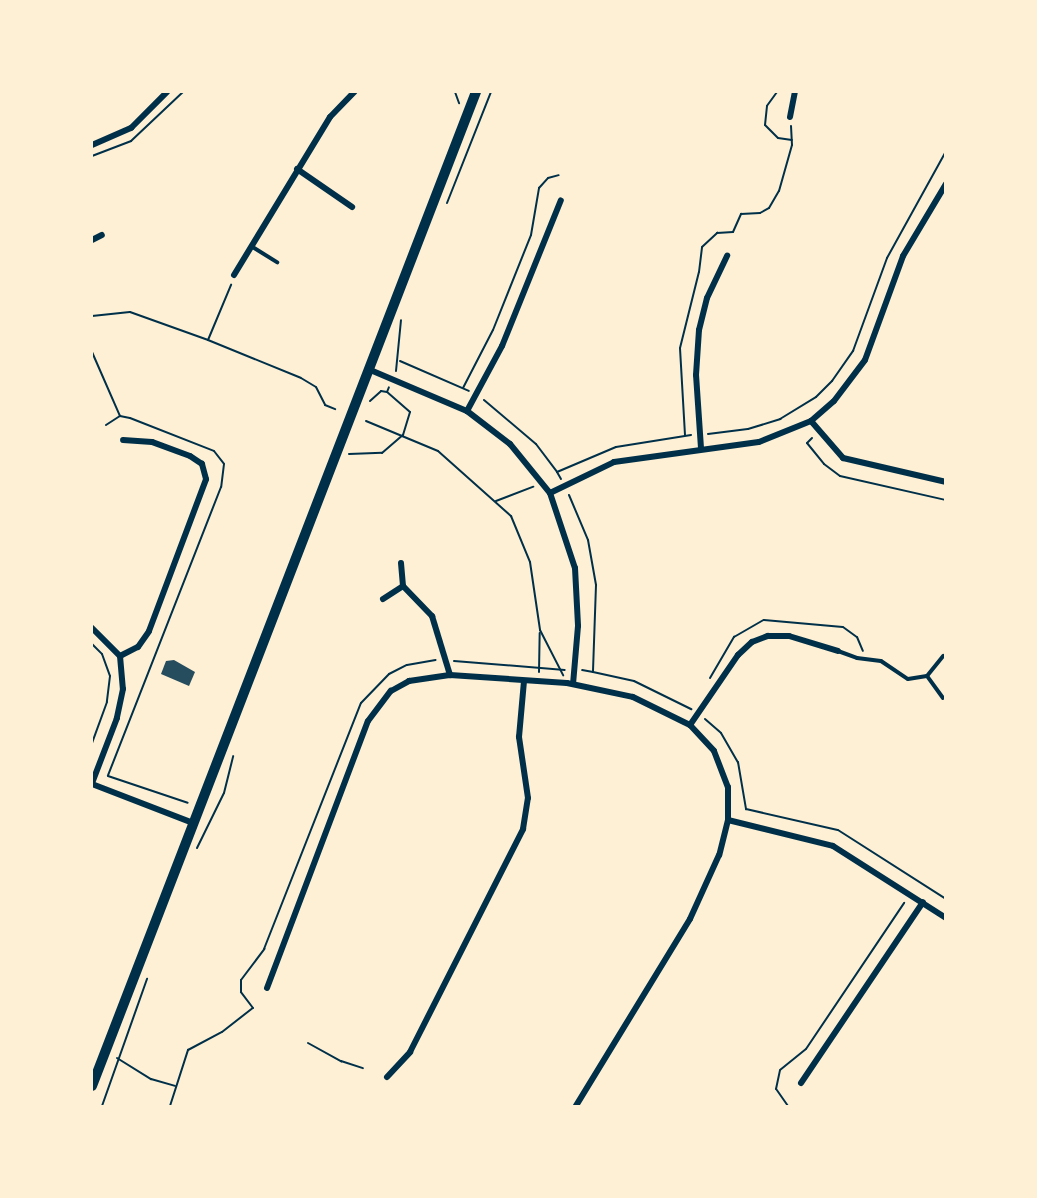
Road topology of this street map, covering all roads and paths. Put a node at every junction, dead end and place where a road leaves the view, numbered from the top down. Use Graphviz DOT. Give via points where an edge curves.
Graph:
graph roads {
  1 [pos="167,92"];
  2 [pos="354,92"];
  3 [pos="476,92"];
  4 [pos="491,92"];
  5 [pos="777,92"];
  6 [pos="795,92"];
  7 [pos="790,117"];
  8 [pos="792,140"];
  9 [pos="92,145"];
  10 [pos="945,151"];
  11 [pos="297,169"];
  12 [pos="559,175"];
  13 [pos="945,184"];
  14 [pos="561,200"];
  15 [pos="352,207"];
  16 [pos="445,208"];
  17 [pos="733,232"];
  18 [pos="102,235"];
  19 [pos="92,240"];
  20 [pos="251,246"];
  21 [pos="727,256"];
  22 [pos="277,262"];
  23 [pos="234,275"];
  24 [pos="404,313"];
  25 [pos="92,316"];
  26 [pos="208,340"];
  27 [pos="92,352"];
  28 [pos="399,360"];
  29 [pos="368,369"];
  30 [pos="392,378"];
  31 [pos="463,388"];
  32 [pos="387,392"];
  33 [pos="476,394"];
  34 [pos="369,401"];
  35 [pos="335,409"];
  36 [pos="467,411"];
  37 [pos="365,412"];
  38 [pos="120,416"];
  39 [pos="366,421"];
  40 [pos="811,421"];
  41 [pos="361,422"];
  42 [pos="819,432"];
  43 [pos="403,435"];
  44 [pos="700,435"];
  45 [pos="123,440"];
  46 [pos="353,443"];
  47 [pos="701,448"];
  48 [pos="349,453"];
  49 [pos="344,464"];
  50 [pos="557,472"];
  51 [pos="542,481"];
  52 [pos="945,483"];
  53 [pos="564,486"];
  54 [pos="550,493"];
  55 [pos="945,500"];
  56 [pos="496,501"];
  57 [pos="402,563"];
  58 [pos="404,586"];
  59 [pos="383,598"];
  60 [pos="92,628"];
  61 [pos="540,630"];
  62 [pos="92,644"];
  63 [pos="838,651"];
  64 [pos="120,656"];
  65 [pos="943,656"];
  66 [pos="445,660"];
  67 [pos="539,668"];
  68 [pos="574,668"];
  69 [pos="561,670"];
  70 [pos="593,672"];
  71 [pos="450,675"];
  72 [pos="927,676"];
  73 [pos="524,681"];
  74 [pos="538,682"];
  75 [pos="570,684"];
  76 [pos="943,698"];
  77 [pos="698,713"];
  78 [pos="690,725"];
  79 [pos="92,742"];
  80 [pos="236,749"];
  81 [pos="92,784"];
  82 [pos="728,820"];
  83 [pos="193,823"];
  84 [pos="194,853"];
  85 [pos="921,882"];
  86 [pos="910,894"];
  87 [pos="945,899"];
  88 [pos="923,902"];
  89 [pos="945,918"];
  90 [pos="150,971"];
  91 [pos="267,988"];
  92 [pos="308,1043"];
  93 [pos="117,1058"];
  94 [pos="363,1068"];
  95 [pos="387,1077"];
  96 [pos="801,1083"];
  97 [pos="92,1086"];
  98 [pos="175,1086"];
  99 [pos="102,1107"];
  100 [pos="170,1107"];
  101 [pos="576,1107"];
  102 [pos="788,1107"];
  1 -- 9 [label="street" via="131,128"];
  2 -- 11 [label="street" via="330,117"];
  3 -- 29 [label="main road"];
  4 -- 16 [label="path"];
  5 -- 8 [label="path" via="767,106 765,125 778,138"];
  6 -- 7 [label="street"];
  7 -- 8 [label="path"];
  8 -- 17 [label="path" via="774,201 764,212 741,214"];
  10 -- 44 [label="path" via="887,258 853,351 832,381 816,397 780,419 748,429"];
  11 -- 15 [label="street"];
  11 -- 20 [label="street"];
  12 -- 31 [label="path" via="548,178 539,188 531,235 493,330"];
  13 -- 40 [label="street" via="903,256 865,360 834,401"];
  14 -- 33 [label="street" via="502,346"];
  18 -- 19 [label="street"];
  20 -- 22 [label="lane"];
  20 -- 23 [label="street"];
  21 -- 44 [label="street" via="707,298 699,330 696,375"];
  23 -- 26 [label="path"];
  24 -- 28 [label="path" via="397,339"];
  25 -- 26 [label="path" via="130,312"];
  26 -- 35 [label="path" via="301,378 316,387 326,405"];
  27 -- 38 [label="path"];
  28 -- 30 [label="path"];
  28 -- 31 [label="path"];
  29 -- 30 [label="street"];
  29 -- 83 [label="main road"];
  30 -- 32 [label="path"];
  30 -- 36 [label="street"];
  31 -- 33 [label="path"];
  32 -- 34 [label="path" via="381,391"];
  32 -- 43 [label="path" via="410,412"];
  33 -- 36 [label="street"];
  33 -- 50 [label="path" via="536,444"];
  36 -- 51 [label="street" via="510,444"];
  37 -- 41 [label="path"];
  39 -- 43 [label="path"];
  40 -- 42 [label="street"];
  40 -- 47 [label="street" via="759,442"];
  42 -- 52 [label="street" via="843,458"];
  42 -- 55 [label="path" via="807,443 840,476"];
  43 -- 48 [label="path" via="382,453"];
  43 -- 56 [label="path" via="438,451"];
  44 -- 47 [label="street"];
  44 -- 50 [label="path" via="631,442"];
  45 -- 64 [label="street" via="152,442 190,456 202,464 206,479 149,631 138,647"];
  46 -- 48 [label="path"];
  47 -- 53 [label="street" via="614,462"];
  48 -- 49 [label="path"];
  50 -- 53 [label="path"];
  51 -- 54 [label="street"];
  51 -- 56 [label="path" via="519,495"];
  53 -- 54 [label="street"];
  53 -- 70 [label="path" via="588,540 596,585"];
  54 -- 68 [label="street" via="575,568 578,615"];
  56 -- 61 [label="path" via="512,516 525,545 536,590"];
  57 -- 58 [label="street"];
  58 -- 59 [label="street"];
  58 -- 66 [label="street" via="432,616"];
  60 -- 64 [label="street"];
  61 -- 67 [label="path"];
  61 -- 69 [label="path"];
  62 -- 79 [label="path" via="102,654 110,676 107,702"];
  63 -- 72 [label="lane" via="881,661 908,679"];
  63 -- 77 [label="street" via="789,636 768,636 752,642 738,655"];
  64 -- 81 [label="street" via="121,702"];
  65 -- 72 [label="lane"];
  66 -- 67 [label="path"];
  66 -- 71 [label="street"];
  66 -- 98 [label="path" via="407,665 368,693 358,708 264,949 241,980 241,992 253,1008 222,1032 189,1048"];
  67 -- 69 [label="path"];
  67 -- 74 [label="path"];
  68 -- 69 [label="path"];
  68 -- 70 [label="path"];
  68 -- 75 [label="street"];
  69 -- 75 [label="path"];
  70 -- 77 [label="path" via="652,688"];
  71 -- 73 [label="street"];
  71 -- 91 [label="street" via="419,678 391,691 368,721"];
  72 -- 76 [label="lane"];
  73 -- 74 [label="street"];
  73 -- 95 [label="street" via="519,736 528,798 523,829 410,1052"];
  74 -- 75 [label="street"];
  75 -- 78 [label="street" via="633,697"];
  77 -- 78 [label="street"];
  77 -- 85 [label="path" via="721,733 738,762 746,809 838,830"];
  78 -- 82 [label="street" via="714,751 723,768 729,787"];
  80 -- 84 [label="path" via="220,802"];
  81 -- 83 [label="street"];
  82 -- 86 [label="street" via="833,846"];
  82 -- 101 [label="street" via="719,855 690,919"];
  83 -- 97 [label="main road"];
  85 -- 86 [label="path"];
  85 -- 87 [label="path"];
  86 -- 88 [label="street"];
  86 -- 102 [label="path" via="806,1049 780,1070 776,1089"];
  88 -- 89 [label="street"];
  88 -- 96 [label="street"];
  90 -- 93 [label="path"];
  92 -- 94 [label="path"];
  93 -- 98 [label="path" via="151,1079"];
  93 -- 99 [label="path"];
  98 -- 100 [label="path"];
}
